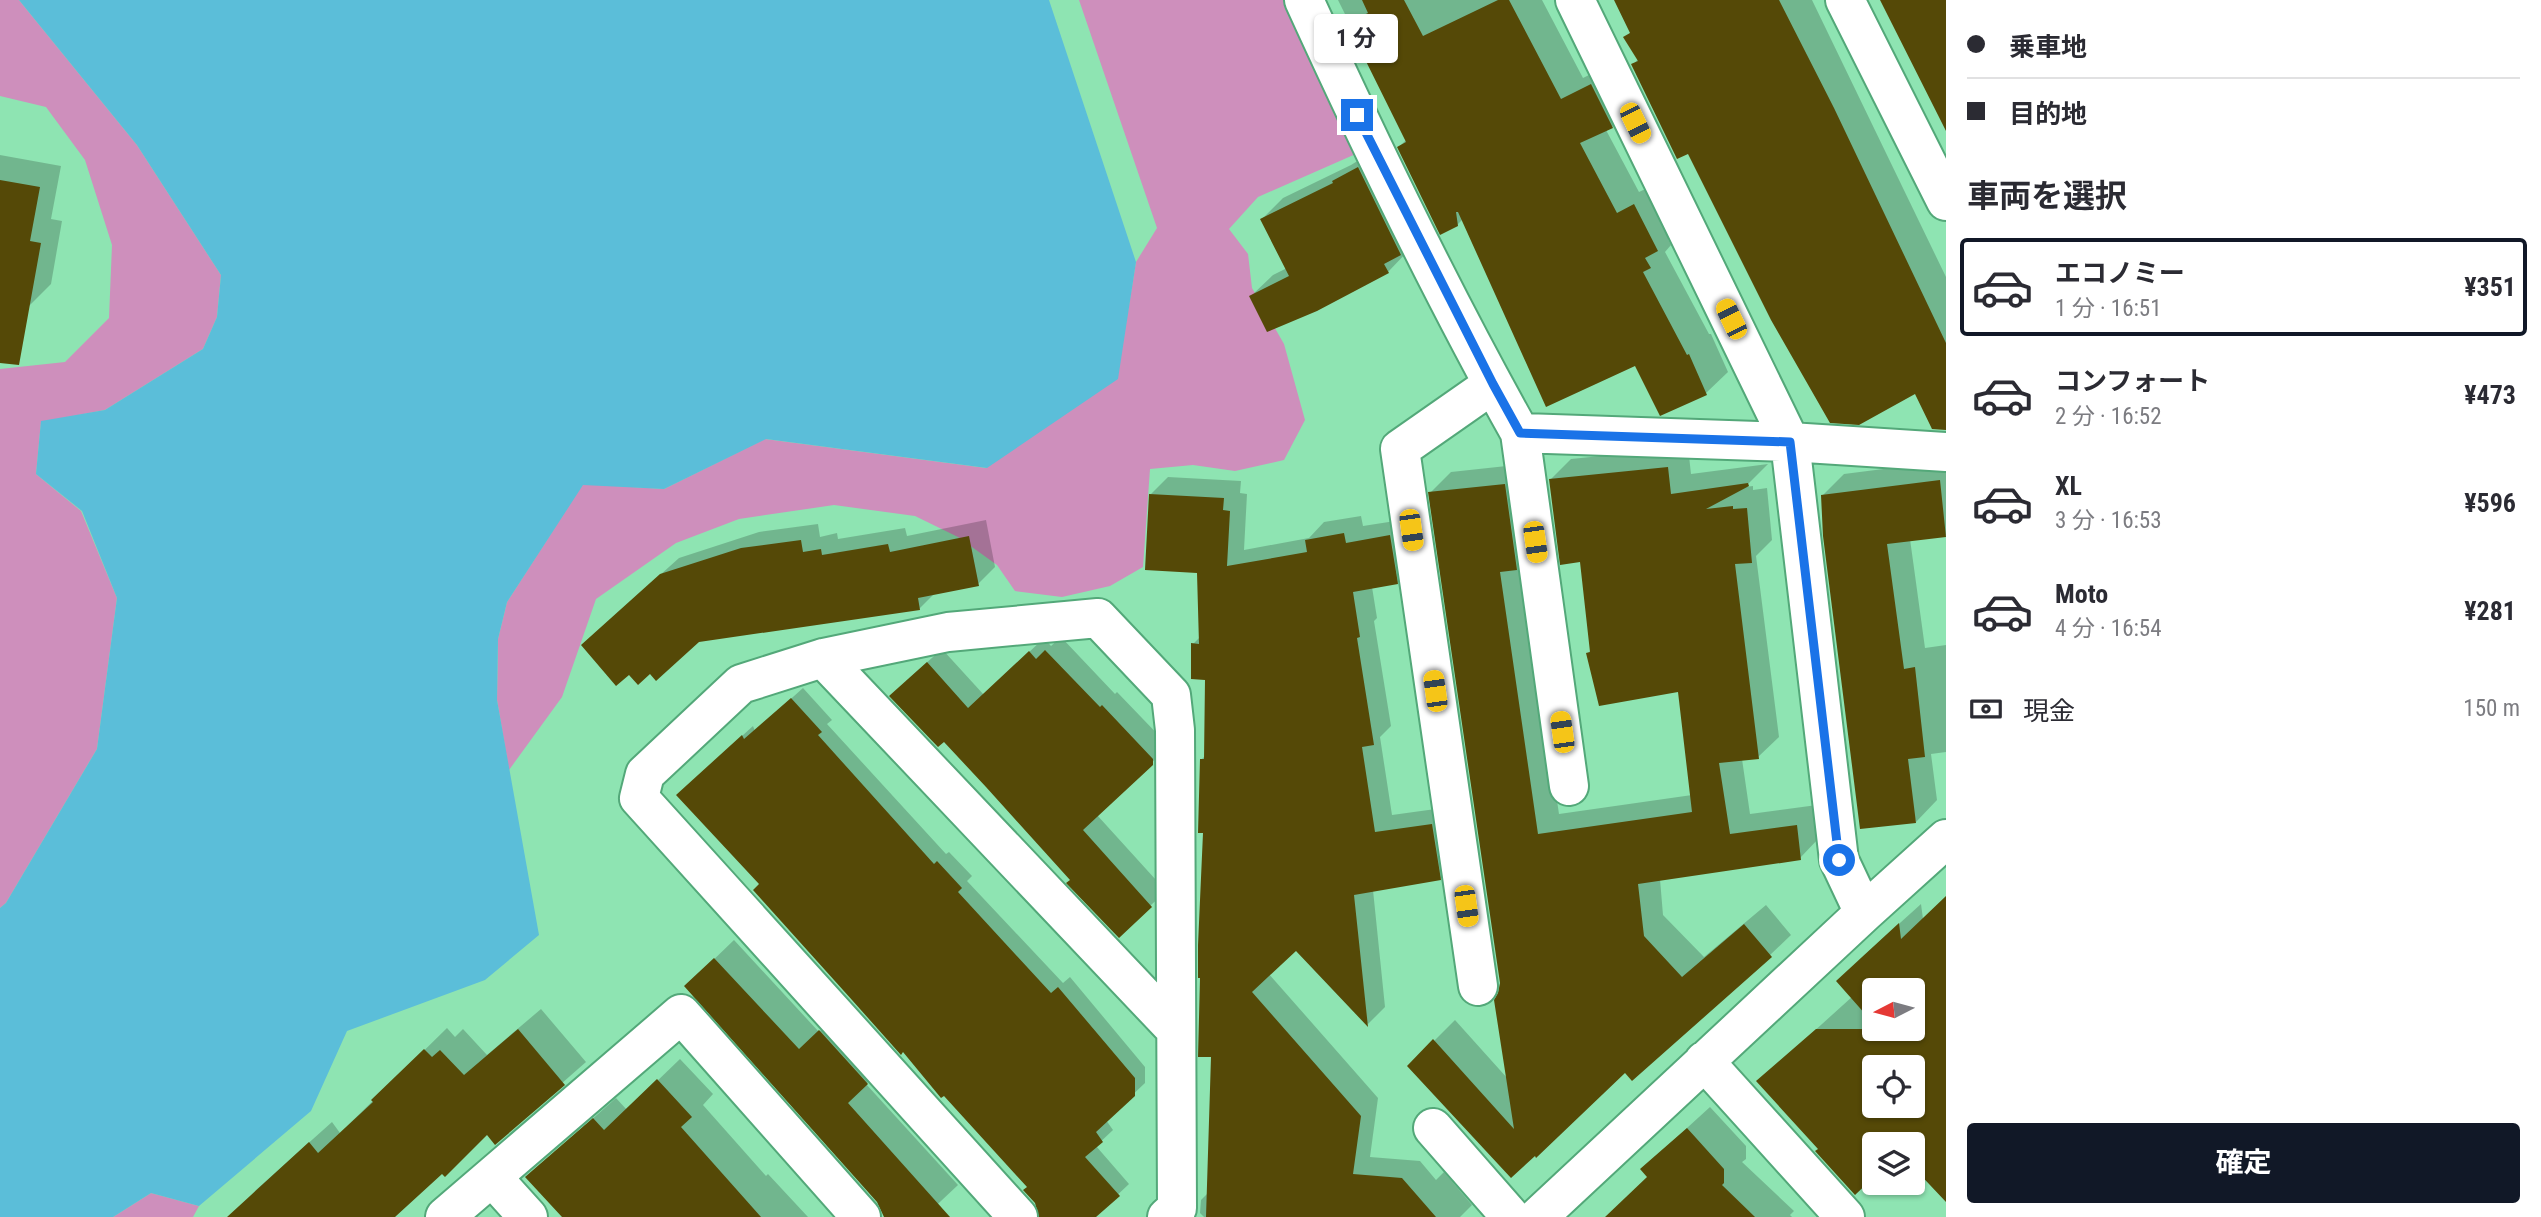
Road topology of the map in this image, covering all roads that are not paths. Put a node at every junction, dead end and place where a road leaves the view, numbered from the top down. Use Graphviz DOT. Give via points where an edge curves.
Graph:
graph roads {
  1 [pos="1304,0"];
  2 [pos="1575,0"];
  3 [pos="1845,0"];
  4 [pos="1936,155"];
  5 [pos="1946,201"];
  6 [pos="1493,384"];
  7 [pos="1520,433"];
  8 [pos="1790,442"];
  9 [pos="1946,452"];
  10 [pos="823,658"];
  11 [pos="1569,786"];
  12 [pos="1946,839"];
  13 [pos="1864,913"];
  14 [pos="1478,986"];
  15 [pos="1175,1029"];
  16 [pos="1704,1061"];
  17 [pos="1433,1128"];
  18 [pos="492,1177"];
  19 [pos="1176,1214"];
  20 [pos="445,1217"];
  21 [pos="528,1217"];
  22 [pos="860,1217"];
  23 [pos="1017,1217"];
  24 [pos="1511,1217"];
  25 [pos="1538,1217"];
  26 [pos="1845,1217"];
  1 -- 6 [label="street" via="1367,138"];
  2 -- 8 [label="street"];
  3 -- 4 [label="street"];
  4 -- 5 [label="street"];
  6 -- 7 [label="street"];
  6 -- 14 [label="street" via="1400,449"];
  7 -- 8 [label="street"];
  7 -- 11 [label="street"];
  8 -- 9 [label="street"];
  8 -- 13 [label="street" via="1839,860"];
  10 -- 15 [label="street"];
  10 -- 15 [label="street" via="948,632 1098,618 1171,695 1175,730"];
  10 -- 23 [label="street" via="741,684 645,774 639,798"];
  12 -- 13 [label="street"];
  13 -- 16 [label="street"];
  15 -- 19 [label="street"];
  16 -- 25 [label="street"];
  16 -- 26 [label="street"];
  17 -- 24 [label="street"];
  18 -- 20 [label="street"];
  18 -- 21 [label="street"];
  18 -- 22 [label="street" via="681,1014"];
}
